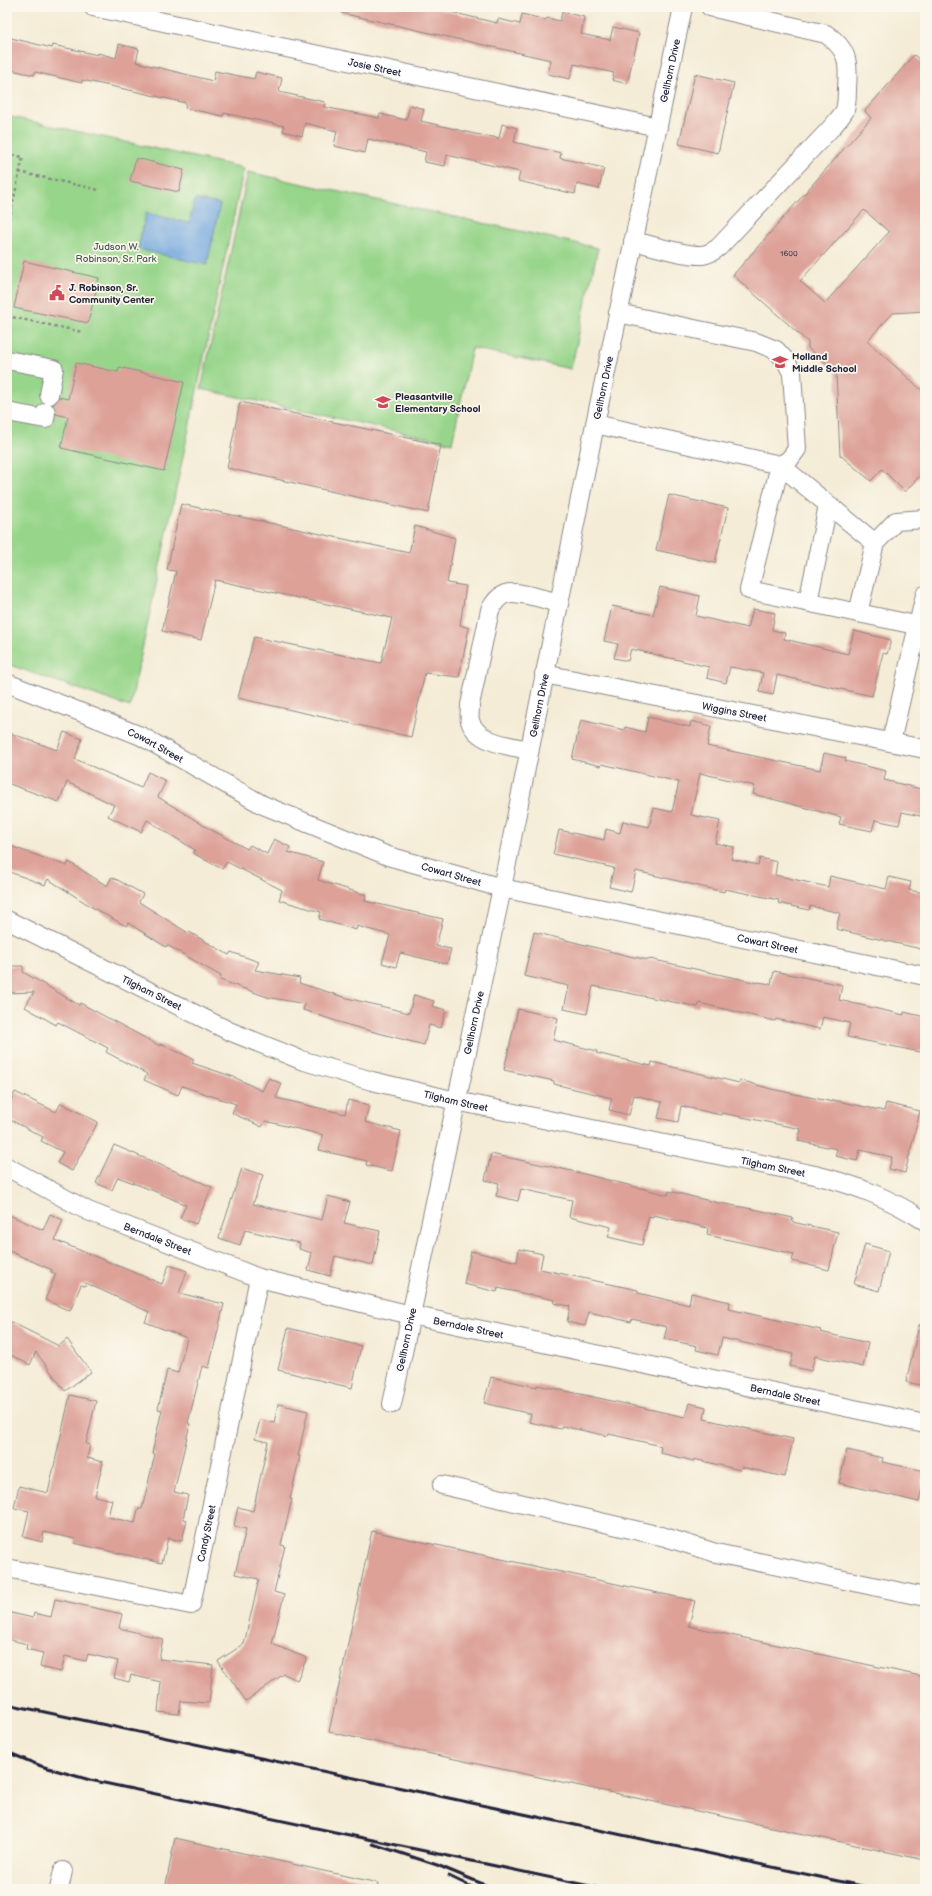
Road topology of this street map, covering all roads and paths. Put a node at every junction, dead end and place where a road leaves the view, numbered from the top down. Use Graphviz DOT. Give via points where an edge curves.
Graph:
graph roads {
  1 [pos="93,7"];
  2 [pos="683,7"];
  3 [pos="710,7"];
  4 [pos="658,127"];
  5 [pos="7,154"];
  6 [pos="19,172"];
  7 [pos="99,190"];
  8 [pos="7,229"];
  9 [pos="633,241"];
  10 [pos="618,313"];
  11 [pos="7,316"];
  12 [pos="82,332"];
  13 [pos="7,360"];
  14 [pos="7,412"];
  15 [pos="595,424"];
  16 [pos="780,465"];
  17 [pos="828,504"];
  18 [pos="925,519"];
  19 [pos="875,543"];
  20 [pos="925,595"];
  21 [pos="808,602"];
  22 [pos="559,603"];
  23 [pos="858,613"];
  24 [pos="921,626"];
  25 [pos="544,674"];
  26 [pos="7,683"];
  27 [pos="891,742"];
  28 [pos="925,749"];
  29 [pos="529,750"];
  30 [pos="502,888"];
  31 [pos="7,920"];
  32 [pos="925,976"];
  33 [pos="456,1101"];
  34 [pos="7,1167"];
  35 [pos="925,1221"];
  36 [pos="259,1278"];
  37 [pos="411,1315"];
  38 [pos="392,1404"];
  39 [pos="925,1424"];
  40 [pos="442,1485"];
  41 [pos="7,1568"];
  42 [pos="925,1597"];
  43 [pos="63,1870"];
  44 [pos="60,1889"];
  1 -- 4 [label="street, Josie Street"];
  2 -- 4 [label="street, Gellhorn Drive"];
  3 -- 9 [label="street" via="826,34 834,40 843,49 847,60 844,110 832,127 711,253 687,253"];
  4 -- 9 [label="street, Gellhorn Drive"];
  5 -- 6 [label="path" via="23,158"];
  6 -- 7 [label="path"];
  6 -- 8 [label="path"];
  9 -- 10 [label="street, Gellhorn Drive"];
  10 -- 15 [label="street, Gellhorn Drive"];
  10 -- 16 [label="street" via="756,342 776,350 792,373 797,449 789,460"];
  11 -- 12 [label="path"];
  13 -- 14 [label="street" via="54,369 45,419"];
  15 -- 16 [label="street"];
  15 -- 22 [label="street, Gellhorn Drive"];
  16 -- 17 [label="street"];
  16 -- 21 [label="street" via="749,590"];
  17 -- 19 [label="street"];
  17 -- 21 [label="street"];
  18 -- 19 [label="street" via="896,521"];
  19 -- 23 [label="street"];
  20 -- 24 [label="street"];
  21 -- 23 [label="street"];
  22 -- 25 [label="street, Gellhorn Drive"];
  22 -- 29 [label="street" via="521,594 505,594 494,602 490,610 470,705 470,721 479,733 490,741"];
  23 -- 24 [label="street"];
  24 -- 27 [label="street" via="914,644"];
  25 -- 27 [label="street, Wiggins Street"];
  25 -- 29 [label="street, Gellhorn Drive"];
  26 -- 30 [label="street, Cowart Street" via="141,736 263,805 388,856"];
  27 -- 28 [label="street, Wiggins Street"];
  29 -- 30 [label="street, Gellhorn Drive"];
  30 -- 32 [label="street, Cowart Street"];
  30 -- 33 [label="street, Gellhorn Drive"];
  31 -- 33 [label="street, Tilgham Street" via="229,1031 301,1060 372,1081"];
  33 -- 35 [label="street, Tilgham Street" via="852,1184"];
  33 -- 37 [label="street, Gellhorn Drive"];
  34 -- 36 [label="street, Berndale Street" via="88,1211"];
  36 -- 37 [label="street, Berndale Street"];
  36 -- 41 [label="street, Candy Street" via="191,1605"];
  37 -- 38 [label="street, Gellhorn Drive"];
  37 -- 39 [label="street, Berndale Street"];
  40 -- 42 [label="street" via="665,1537 716,1553"];
  43 -- 44 [label="street"];
}
